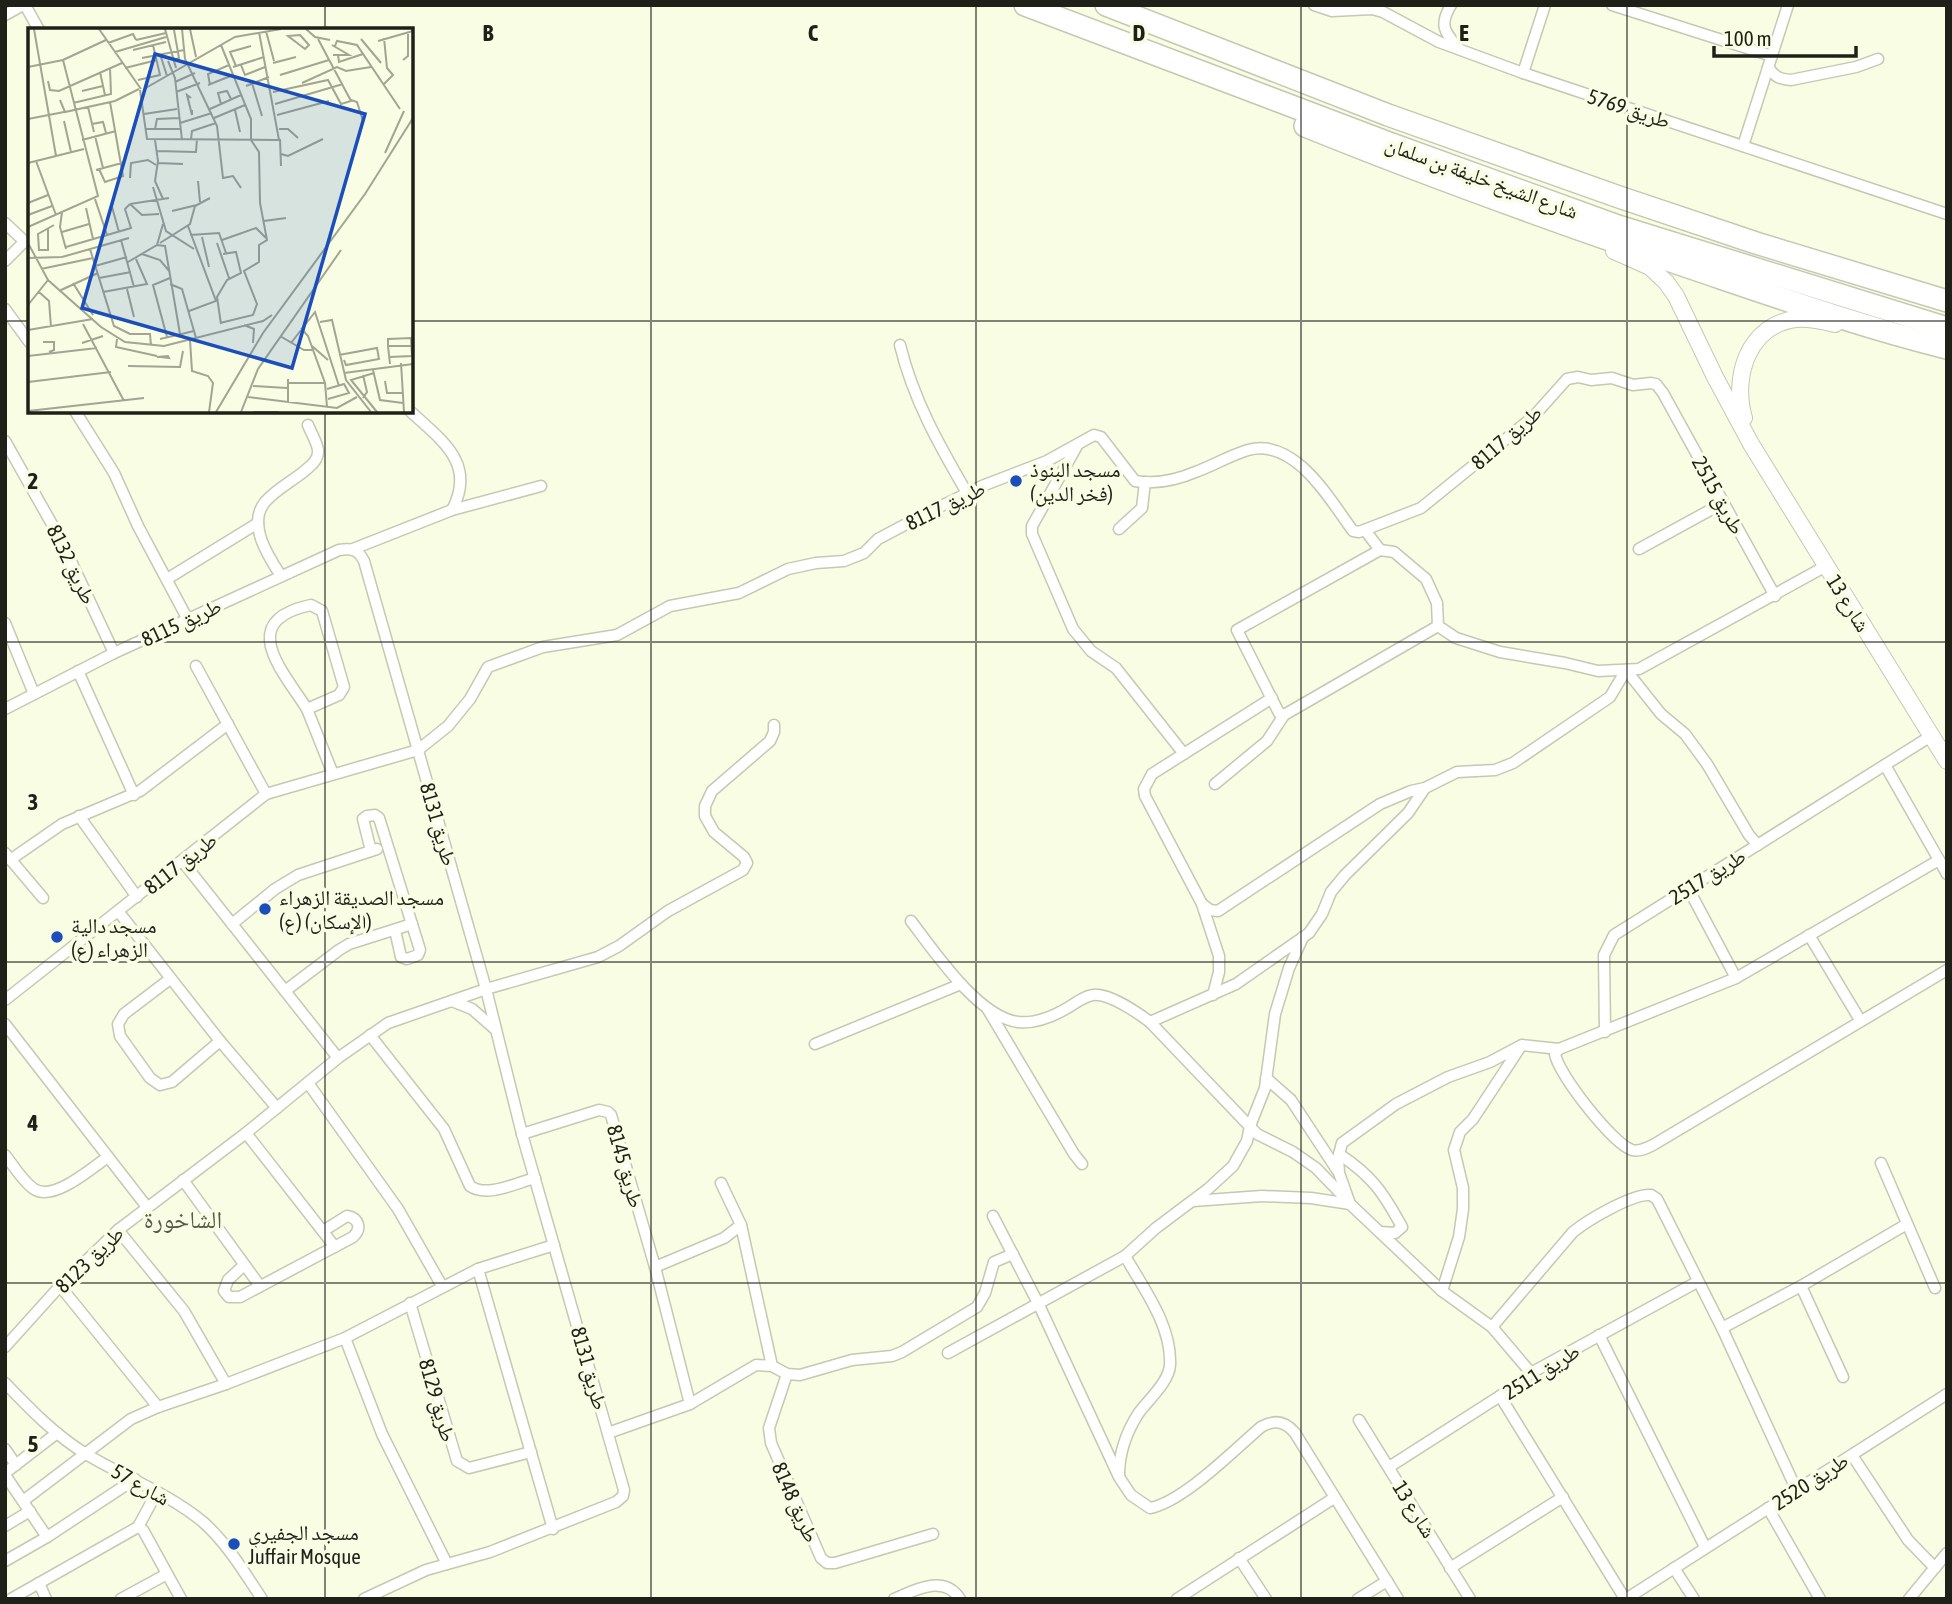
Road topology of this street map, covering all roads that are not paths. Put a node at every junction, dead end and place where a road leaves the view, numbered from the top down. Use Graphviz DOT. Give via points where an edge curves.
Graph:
graph roads {
  1 [pos="24,5"];
  2 [pos="1025,5"];
  3 [pos="1106,5"];
  4 [pos="1314,5"];
  5 [pos="1451,5"];
  6 [pos="1545,5"];
  7 [pos="1612,5"];
  8 [pos="1655,5"];
  9 [pos="1788,5"];
  10 [pos="5,15"];
  11 [pos="1650,18"];
  12 [pos="1079,26"];
  13 [pos="38,28"];
  14 [pos="1460,50"];
  15 [pos="1878,59"];
  16 [pos="1770,62"];
  17 [pos="1523,73"];
  18 [pos="1743,146"];
  19 [pos="1947,214"];
  20 [pos="1546,219"];
  21 [pos="5,223"];
  22 [pos="5,261"];
  23 [pos="1947,301"];
  24 [pos="5,309"];
  25 [pos="1947,328"];
  26 [pos="1898,336"];
  27 [pos="28,340"];
  28 [pos="900,345"];
  29 [pos="1947,348"];
  30 [pos="1663,393"];
  31 [pos="76,413"];
  32 [pos="412,413"];
  33 [pos="308,425"];
  34 [pos="5,441"];
  35 [pos="1078,444"];
  36 [pos="1751,444"];
  37 [pos="1145,482"];
  38 [pos="541,486"];
  39 [pos="967,494"];
  40 [pos="1723,503"];
  41 [pos="452,510"];
  42 [pos="258,523"];
  43 [pos="1119,529"];
  44 [pos="1365,530"];
  45 [pos="1639,549"];
  46 [pos="1380,550"];
  47 [pos="357,551"];
  48 [pos="1826,566"];
  49 [pos="281,576"];
  50 [pos="167,579"];
  51 [pos="1775,596"];
  52 [pos="187,618"];
  53 [pos="5,623"];
  54 [pos="1438,626"];
  55 [pos="114,653"];
  56 [pos="196,666"];
  57 [pos="1626,670"];
  58 [pos="78,671"];
  59 [pos="34,694"];
  60 [pos="1272,698"];
  61 [pos="5,709"];
  62 [pos="307,709"];
  63 [pos="1284,715"];
  64 [pos="228,724"];
  65 [pos="774,724"];
  66 [pos="1931,736"];
  67 [pos="418,750"];
  68 [pos="1184,754"];
  69 [pos="1947,761"];
  70 [pos="1885,765"];
  71 [pos="333,774"];
  72 [pos="1215,784"];
  73 [pos="1425,788"];
  74 [pos="267,794"];
  75 [pos="134,795"];
  76 [pos="79,816"];
  77 [pos="1758,845"];
  78 [pos="386,846"];
  79 [pos="371,851"];
  80 [pos="8,856"];
  81 [pos="1939,860"];
  82 [pos="183,862"];
  83 [pos="1947,874"];
  84 [pos="1688,888"];
  85 [pos="137,897"];
  86 [pos="43,898"];
  87 [pos="1202,904"];
  88 [pos="118,911"];
  89 [pos="911,921"];
  90 [pos="232,924"];
  91 [pos="412,924"];
  92 [pos="395,930"];
  93 [pos="1809,935"];
  94 [pos="1303,937"];
  95 [pos="1947,970"];
  96 [pos="1736,978"];
  97 [pos="170,979"];
  98 [pos="961,984"];
  99 [pos="486,989"];
  100 [pos="285,991"];
  101 [pos="1213,995"];
  102 [pos="5,1000"];
  103 [pos="452,1001"];
  104 [pos="986,1006"];
  105 [pos="1860,1020"];
  106 [pos="1150,1022"];
  107 [pos="5,1024"];
  108 [pos="496,1031"];
  109 [pos="1605,1032"];
  110 [pos="370,1035"];
  111 [pos="220,1041"];
  112 [pos="815,1044"];
  113 [pos="1522,1045"];
  114 [pos="1559,1049"];
  115 [pos="338,1058"];
  116 [pos="1266,1078"];
  117 [pos="308,1083"];
  118 [pos="277,1108"];
  119 [pos="1250,1126"];
  120 [pos="246,1133"];
  121 [pos="523,1134"];
  122 [pos="1339,1154"];
  123 [pos="5,1155"];
  124 [pos="108,1157"];
  125 [pos="1881,1163"];
  126 [pos="1082,1164"];
  127 [pos="1339,1172"];
  128 [pos="535,1178"];
  129 [pos="183,1180"];
  130 [pos="722,1183"];
  131 [pos="1192,1201"];
  132 [pos="1350,1204"];
  133 [pos="147,1207"];
  134 [pos="993,1216"];
  135 [pos="1907,1224"];
  136 [pos="741,1225"];
  137 [pos="118,1230"];
  138 [pos="323,1231"];
  139 [pos="1380,1232"];
  140 [pos="554,1245"];
  141 [pos="335,1247"];
  142 [pos="1013,1254"];
  143 [pos="1125,1256"];
  144 [pos="244,1265"];
  145 [pos="655,1267"];
  146 [pos="478,1269"];
  147 [pos="1698,1282"];
  148 [pos="60,1286"];
  149 [pos="260,1286"];
  150 [pos="442,1286"];
  151 [pos="1801,1286"];
  152 [pos="1935,1288"];
  153 [pos="1442,1292"];
  154 [pos="410,1303"];
  155 [pos="1039,1305"];
  156 [pos="1492,1327"];
  157 [pos="1722,1328"];
  158 [pos="1599,1335"];
  159 [pos="345,1338"];
  160 [pos="5,1347"];
  161 [pos="948,1353"];
  162 [pos="772,1366"];
  163 [pos="1531,1373"];
  164 [pos="787,1374"];
  165 [pos="1843,1377"];
  166 [pos="5,1383"];
  167 [pos="226,1384"];
  168 [pos="1947,1394"];
  169 [pos="1500,1396"];
  170 [pos="690,1404"];
  171 [pos="158,1407"];
  172 [pos="1359,1420"];
  173 [pos="57,1433"];
  174 [pos="608,1433"];
  175 [pos="5,1450"];
  176 [pos="531,1452"];
  177 [pos="87,1454"];
  178 [pos="1852,1455"];
  179 [pos="16,1465"];
  180 [pos="1389,1467"];
  181 [pos="5,1474"];
  182 [pos="1119,1478"];
  183 [pos="135,1479"];
  184 [pos="1797,1491"];
  185 [pos="157,1492"];
  186 [pos="1563,1497"];
  187 [pos="1334,1498"];
  188 [pos="26,1506"];
  189 [pos="1768,1508"];
  190 [pos="5,1526"];
  191 [pos="138,1527"];
  192 [pos="553,1529"];
  193 [pos="933,1534"];
  194 [pos="47,1537"];
  195 [pos="1705,1547"];
  196 [pos="1947,1553"];
  197 [pos="1239,1558"];
  198 [pos="5,1561"];
  199 [pos="447,1564"];
  200 [pos="1450,1568"];
  201 [pos="1674,1568"];
  202 [pos="1935,1568"];
  203 [pos="167,1574"];
  204 [pos="1387,1581"];
  205 [pos="39,1583"];
  206 [pos="5,1586"];
  207 [pos="12,1599"];
  208 [pos="46,1599"];
  209 [pos="121,1599"];
  210 [pos="181,1599"];
  211 [pos="262,1599"];
  212 [pos="364,1599"];
  213 [pos="894,1599"];
  214 [pos="960,1599"];
  215 [pos="1177,1599"];
  216 [pos="1266,1599"];
  217 [pos="1358,1599"];
  218 [pos="1398,1599"];
  219 [pos="1470,1599"];
  220 [pos="1626,1599"];
  221 [pos="1693,1599"];
  222 [pos="1820,1599"];
  223 [pos="1909,1599"];
  1 -- 10 [label="street"];
  1 -- 13 [label="street"];
  2 -- 12 [label="highway, شارع الشيخ خليفة بن سلمان"];
  3 -- 23 [label="highway, شارع الشيخ خليفة بن سلمان" via="1388,115 1581,183"];
  4 -- 14 [label="street, طريق 5769" via="1332,11 1383,12"];
  5 -- 14 [label="street" via="1443,17 1445,29"];
  6 -- 17 [label="street"];
  7 -- 11 [label="street"];
  8 -- 11 [label="street"];
  9 -- 16 [label="street"];
  11 -- 16 [label="street"];
  12 -- 20 [label="highway" via="1232,96"];
  12 -- 25 [label="highway, شارع الشيخ خليفة بن سلمان" via="1618,226"];
  14 -- 17 [label="street, طريق 5769"];
  15 -- 16 [label="street" via="1791,79 1774,76"];
  16 -- 18 [label="street"];
  17 -- 18 [label="street, طريق 5769"];
  18 -- 19 [label="street, طريق 5769"];
  20 -- 26 [label="highway"];
  20 -- 36 [label="street, شارع 13" via="1650,267 1666,282"];
  21 -- 22 [label="street" via="23,243"];
  24 -- 27 [label="street"];
  26 -- 29 [label="highway"];
  26 -- 36 [label="street, شارع 13" via="1821,321 1796,320 1773,327 1752,345 1742,366 1740,399"];
  28 -- 39 [label="street" via="920,409"];
  30 -- 40 [label="street, طريق 2515"];
  30 -- 44 [label="street, طريق 8117" via="1651,383 1567,379 1533,417 1422,508"];
  31 -- 50 [label="street" via="114,473"];
  32 -- 41 [label="street" via="454,456 461,483"];
  33 -- 42 [label="street" via="318,449 313,464 266,500"];
  34 -- 55 [label="street, طريق 8132" via="56,531"];
  35 -- 37 [label="street, طريق 8117" via="1094,435 1101,437 1126,472 1135,481"];
  35 -- 39 [label="street, طريق 8117"];
  35 -- 68 [label="street" via="1032,526 1032,534 1073,629 1091,651 1116,668"];
  36 -- 48 [label="street, شارع 13"];
  37 -- 43 [label="street" via="1142,508"];
  37 -- 44 [label="street" via="1174,481 1248,450 1267,448 1304,469 1353,531"];
  38 -- 41 [label="street, طريق 8115"];
  39 -- 67 [label="street, طريق 8117" via="844,561 788,569 739,593 670,606 617,635 543,646 488,667 448,726"];
  40 -- 45 [label="street"];
  40 -- 51 [label="street, طريق 2515"];
  41 -- 47 [label="street, طريق 8115"];
  42 -- 49 [label="street" via="267,554"];
  42 -- 50 [label="street"];
  44 -- 46 [label="street"];
  46 -- 54 [label="street" via="1394,552 1426,579 1437,603"];
  46 -- 60 [label="street" via="1237,630"];
  47 -- 49 [label="street, طريق 8115" via="338,550"];
  47 -- 67 [label="street, طريق 8131"];
  48 -- 51 [label="street"];
  48 -- 66 [label="street, شارع 13"];
  49 -- 52 [label="street, طريق 8115"];
  50 -- 52 [label="street"];
  51 -- 57 [label="street" via="1639,669"];
  52 -- 55 [label="street, طريق 8115"];
  53 -- 59 [label="street"];
  54 -- 57 [label="street" via="1456,638 1500,652 1598,671"];
  54 -- 63 [label="street"];
  55 -- 58 [label="street, طريق 8115"];
  56 -- 64 [label="street"];
  57 -- 73 [label="street" via="1610,697 1513,763 1495,770 1457,772"];
  57 -- 77 [label="street" via="1661,714 1685,734"];
  58 -- 59 [label="street, طريق 8115"];
  58 -- 75 [label="street"];
  59 -- 61 [label="street, طريق 8115"];
  60 -- 63 [label="street"];
  60 -- 68 [label="street"];
  62 -- 62 [label="street" via="339,695 344,687 325,617 311,605 285,615 269,636 271,653"];
  62 -- 71 [label="street"];
  63 -- 72 [label="street" via="1267,741"];
  64 -- 74 [label="street"];
  64 -- 75 [label="street"];
  65 -- 99 [label="street, طريق 8123" via="770,741 712,791 705,806 714,832 744,857 743,870 598,957"];
  66 -- 69 [label="street, شارع 13"];
  66 -- 70 [label="street, طريق 2517"];
  67 -- 71 [label="street, طريق 8117"];
  67 -- 99 [label="street, طريق 8131"];
  68 -- 87 [label="street" via="1152,774 1144,789"];
  70 -- 77 [label="street, طريق 2517"];
  70 -- 81 [label="street"];
  71 -- 74 [label="street, طريق 8117"];
  73 -- 87 [label="street" via="1380,804 1218,911"];
  73 -- 94 [label="street" via="1408,813 1331,892 1322,914"];
  74 -- 82 [label="street, طريق 8117"];
  75 -- 76 [label="street"];
  76 -- 80 [label="street"];
  76 -- 85 [label="street"];
  77 -- 84 [label="street, طريق 2517"];
  78 -- 79 [label="street"];
  78 -- 79 [label="street" via="377,816 367,816 363,821"];
  78 -- 91 [label="street"];
  79 -- 90 [label="street" via="286,881"];
  80 -- 86 [label="street"];
  81 -- 83 [label="street"];
  81 -- 93 [label="street"];
  82 -- 85 [label="street, طريق 8117"];
  82 -- 90 [label="street"];
  84 -- 96 [label="street"];
  84 -- 109 [label="street, طريق 2517" via="1623,928 1607,944"];
  85 -- 88 [label="street, طريق 8117"];
  87 -- 101 [label="street" via="1219,956"];
  88 -- 97 [label="street"];
  88 -- 102 [label="street, طريق 8117"];
  89 -- 98 [label="street"];
  90 -- 100 [label="street"];
  91 -- 92 [label="street"];
  91 -- 92 [label="street" via="420,952 416,956 401,957"];
  92 -- 100 [label="street" via="339,950"];
  93 -- 96 [label="street"];
  93 -- 105 [label="street"];
  94 -- 101 [label="street"];
  94 -- 116 [label="street" via="1275,1014"];
  95 -- 105 [label="street"];
  96 -- 109 [label="street"];
  97 -- 111 [label="street"];
  97 -- 111 [label="street" via="124,1014 118,1024 120,1036 150,1078 160,1085 172,1082"];
  98 -- 104 [label="street"];
  98 -- 112 [label="street"];
  99 -- 103 [label="street, طريق 8123"];
  99 -- 108 [label="street, طريق 8131"];
  100 -- 115 [label="street"];
  101 -- 106 [label="street"];
  103 -- 108 [label="street" via="472,1009"];
  103 -- 110 [label="street, طريق 8123" via="388,1023"];
  104 -- 106 [label="street" via="1016,1022 1030,1021 1049,1017 1093,995 1104,996"];
  104 -- 126 [label="street"];
  105 -- 114 [label="street" via="1640,1151 1628,1148 1599,1122 1560,1071 1555,1054"];
  106 -- 119 [label="street"];
  107 -- 124 [label="street"];
  108 -- 121 [label="street, طريق 8131"];
  109 -- 114 [label="street"];
  110 -- 115 [label="street, طريق 8123"];
  110 -- 128 [label="street" via="444,1129 470,1186 486,1191"];
  111 -- 118 [label="street"];
  113 -- 114 [label="street"];
  113 -- 122 [label="street" via="1396,1104 1342,1143"];
  113 -- 153 [label="street" via="1460,1132 1454,1150 1463,1209"];
  115 -- 117 [label="street, طريق 8123"];
  116 -- 119 [label="street"];
  116 -- 127 [label="street" via="1291,1100"];
  117 -- 118 [label="street, طريق 8123"];
  117 -- 150 [label="street" via="398,1209"];
  118 -- 120 [label="street, طريق 8123"];
  119 -- 131 [label="street" via="1233,1166"];
  119 -- 132 [label="street" via="1316,1168"];
  120 -- 129 [label="street, طريق 8123"];
  120 -- 138 [label="street"];
  121 -- 128 [label="street, طريق 8131"];
  121 -- 145 [label="street, طريق 8145" via="599,1110 608,1112"];
  122 -- 127 [label="street"];
  122 -- 139 [label="street" via="1370,1177 1402,1227 1395,1233"];
  123 -- 124 [label="street" via="32,1188 44,1193 57,1191"];
  124 -- 133 [label="street"];
  125 -- 135 [label="street"];
  127 -- 132 [label="street"];
  128 -- 140 [label="street, طريق 8131"];
  129 -- 133 [label="street, طريق 8123"];
  129 -- 144 [label="street"];
  130 -- 136 [label="street"];
  131 -- 132 [label="street" via="1262,1196"];
  131 -- 143 [label="street"];
  132 -- 139 [label="street"];
  133 -- 137 [label="street, طريق 8123"];
  134 -- 142 [label="street"];
  135 -- 151 [label="street"];
  135 -- 152 [label="street"];
  136 -- 145 [label="street" via="724,1238"];
  136 -- 162 [label="street"];
  137 -- 148 [label="street, طريق 8123"];
  137 -- 167 [label="street" via="180,1305"];
  138 -- 141 [label="street"];
  138 -- 141 [label="street" via="342,1218 352,1217 359,1224 357,1234"];
  139 -- 153 [label="street"];
  140 -- 146 [label="street"];
  140 -- 174 [label="street, طريق 8131"];
  141 -- 149 [label="street"];
  142 -- 155 [label="street"];
  142 -- 164 [label="street" via="994,1262 977,1307 902,1352"];
  143 -- 155 [label="street"];
  143 -- 182 [label="street" via="1159,1315 1170,1368 1126,1439 1119,1457"];
  144 -- 149 [label="street"];
  144 -- 149 [label="street" via="226,1283 226,1294 236,1298"];
  145 -- 170 [label="street, طريق 8145"];
  146 -- 150 [label="street"];
  146 -- 176 [label="street"];
  147 -- 156 [label="street" via="1657,1199 1644,1194 1573,1231"];
  147 -- 157 [label="street"];
  147 -- 158 [label="street, طريق 2511"];
  148 -- 160 [label="street, طريق 8123"];
  148 -- 171 [label="street"];
  150 -- 154 [label="street"];
  151 -- 157 [label="street"];
  151 -- 165 [label="street"];
  153 -- 156 [label="street"];
  154 -- 159 [label="street"];
  154 -- 176 [label="street, طريق 8129" via="457,1461 469,1468"];
  155 -- 161 [label="street"];
  155 -- 182 [label="street"];
  156 -- 163 [label="street"];
  157 -- 184 [label="street"];
  158 -- 163 [label="street, طريق 2511"];
  158 -- 195 [label="street"];
  159 -- 167 [label="street"];
  159 -- 199 [label="street" via="382,1434"];
  162 -- 164 [label="street"];
  162 -- 170 [label="street" via="750,1368"];
  163 -- 169 [label="street, طريق 2511"];
  164 -- 193 [label="street, طريق 8148" via="769,1428 771,1443 821,1558 835,1563"];
  166 -- 173 [label="street, شارع 57"];
  167 -- 171 [label="street"];
  168 -- 178 [label="street, طريق 2520"];
  169 -- 180 [label="street, طريق 2511"];
  169 -- 186 [label="street"];
  170 -- 174 [label="street"];
  171 -- 177 [label="street" via="115,1430"];
  172 -- 180 [label="street, شارع 13"];
  173 -- 177 [label="street, شارع 57"];
  173 -- 179 [label="street"];
  174 -- 192 [label="street, طريق 8131" via="623,1496"];
  175 -- 179 [label="street"];
  176 -- 192 [label="street"];
  177 -- 183 [label="street, شارع 57"];
  177 -- 188 [label="street"];
  178 -- 184 [label="street, طريق 2520"];
  178 -- 202 [label="street" via="1908,1540"];
  179 -- 181 [label="street"];
  180 -- 200 [label="street, شارع 13"];
  181 -- 188 [label="street"];
  182 -- 187 [label="street" via="1141,1503 1150,1508 1161,1506 1261,1427 1279,1422 1289,1425"];
  183 -- 185 [label="street, شارع 57"];
  183 -- 194 [label="street"];
  184 -- 189 [label="street, طريق 2520"];
  185 -- 191 [label="street"];
  185 -- 211 [label="street, شارع 57" via="216,1534"];
  186 -- 200 [label="street"];
  186 -- 220 [label="street"];
  187 -- 197 [label="street"];
  187 -- 204 [label="street"];
  188 -- 190 [label="street"];
  188 -- 194 [label="street"];
  189 -- 195 [label="street, طريق 2520"];
  189 -- 222 [label="street"];
  191 -- 203 [label="street"];
  191 -- 205 [label="street"];
  192 -- 199 [label="street"];
  194 -- 198 [label="street"];
  195 -- 201 [label="street, طريق 2520"];
  196 -- 202 [label="street"];
  197 -- 215 [label="street"];
  197 -- 216 [label="street"];
  199 -- 212 [label="street"];
  200 -- 219 [label="street, شارع 13"];
  201 -- 220 [label="street, طريق 2520"];
  201 -- 221 [label="street"];
  202 -- 223 [label="street"];
  203 -- 209 [label="street"];
  203 -- 210 [label="street"];
  204 -- 217 [label="street"];
  204 -- 218 [label="street"];
  205 -- 207 [label="street"];
  205 -- 208 [label="street"];
  206 -- 207 [label="street"];
  213 -- 214 [label="street" via="933,1585 945,1586"];
}
